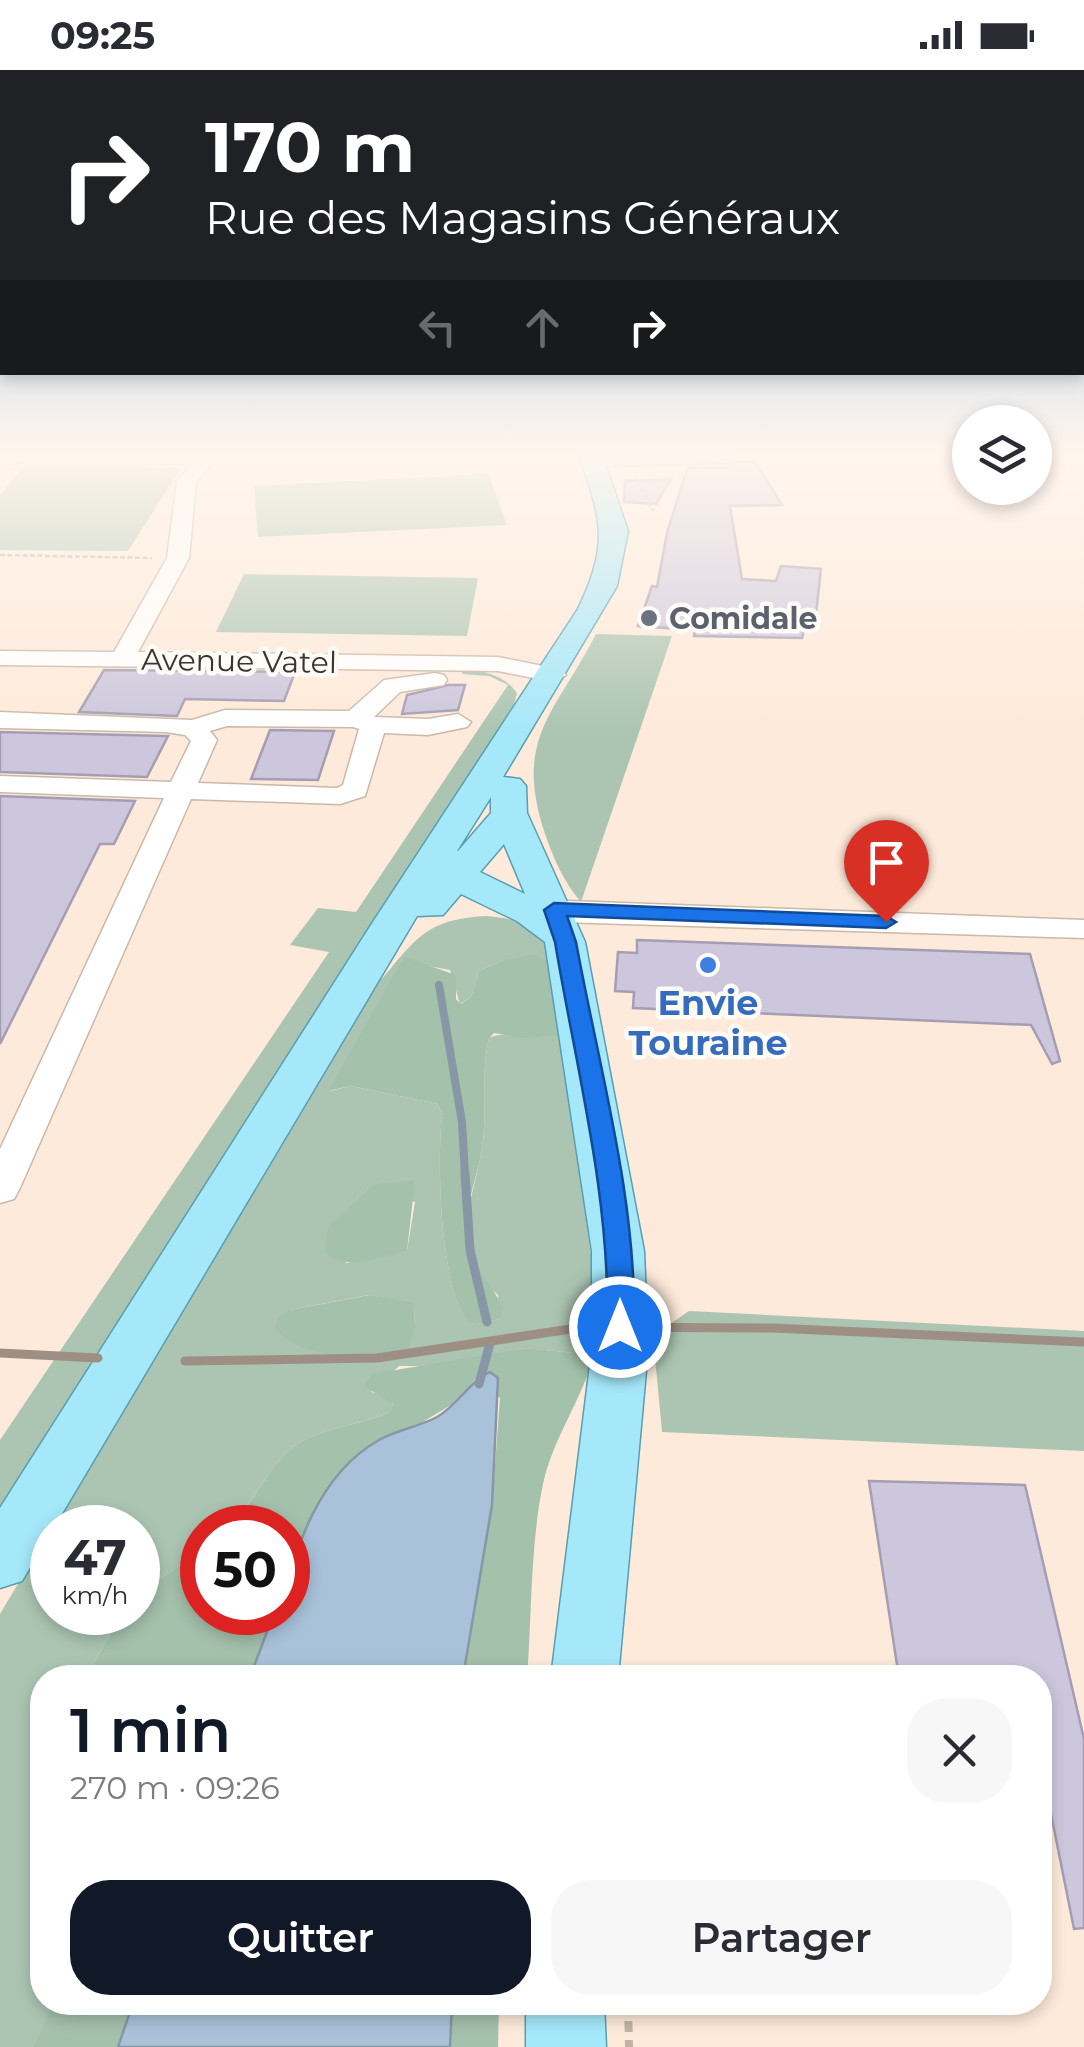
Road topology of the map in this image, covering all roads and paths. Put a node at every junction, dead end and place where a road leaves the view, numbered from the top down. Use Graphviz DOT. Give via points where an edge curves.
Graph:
graph roads {
  1 [pos="178,548"];
  2 [pos="614,548"];
  3 [pos="0,555"];
  4 [pos="177,561"];
  5 [pos="572,645"];
  6 [pos="0,658"];
  7 [pos="122,660"];
  8 [pos="488,670"];
  9 [pos="554,675"];
  10 [pos="534,704"];
  11 [pos="0,720"];
  12 [pos="364,722"];
  13 [pos="458,722"];
  14 [pos="193,728"];
  15 [pos="509,744"];
  16 [pos="0,784"];
  17 [pos="183,788"];
  18 [pos="509,813"];
  19 [pos="448,867"];
  20 [pos="545,909"];
  21 [pos="410,928"];
  22 [pos="1084,930"];
  23 [pos="350,994"];
  24 [pos="0,1190"];
  25 [pos="0,1562"];
  26 [pos="585,1665"];
  27 [pos="566,2015"];
  28 [pos="628,2015"];
  29 [pos="566,2047"];
  30 [pos="629,2047"];
  1 -- 4 [label="street"];
  2 -- 5 [label="main road" via="599,597"];
  3 -- 4 [label="path"];
  4 -- 7 [label="street"];
  5 -- 8 [label="street"];
  5 -- 9 [label="main road"];
  6 -- 7 [label="street, Avenue Vatel"];
  7 -- 8 [label="street, Avenue Vatel"];
  8 -- 9 [label="street, Avenue Vatel"];
  8 -- 10 [label="street" via="520,683"];
  8 -- 12 [label="street" via="402,682 365,706"];
  9 -- 10 [label="main road"];
  10 -- 15 [label="main road"];
  11 -- 14 [label="street"];
  12 -- 13 [label="street"];
  12 -- 14 [label="street" via="225,718"];
  12 -- 17 [label="street" via="355,790 348,794 236,795"];
  14 -- 17 [label="street" via="204,740"];
  15 -- 18 [label="main road"];
  15 -- 19 [label="main road"];
  16 -- 17 [label="street"];
  17 -- 24 [label="street"];
  18 -- 19 [label="main road"];
  18 -- 20 [label="main road"];
  19 -- 20 [label="main road"];
  19 -- 21 [label="main road"];
  19 -- 23 [label="main road"];
  20 -- 21 [label="main road" via="465,911"];
  20 -- 22 [label="street"];
  20 -- 26 [label="main road" via="606,1163 622,1291"];
  21 -- 23 [label="main road"];
  23 -- 25 [label="main road"];
  27 -- 29 [label="main road"];
  28 -- 30 [label="path"];
}
